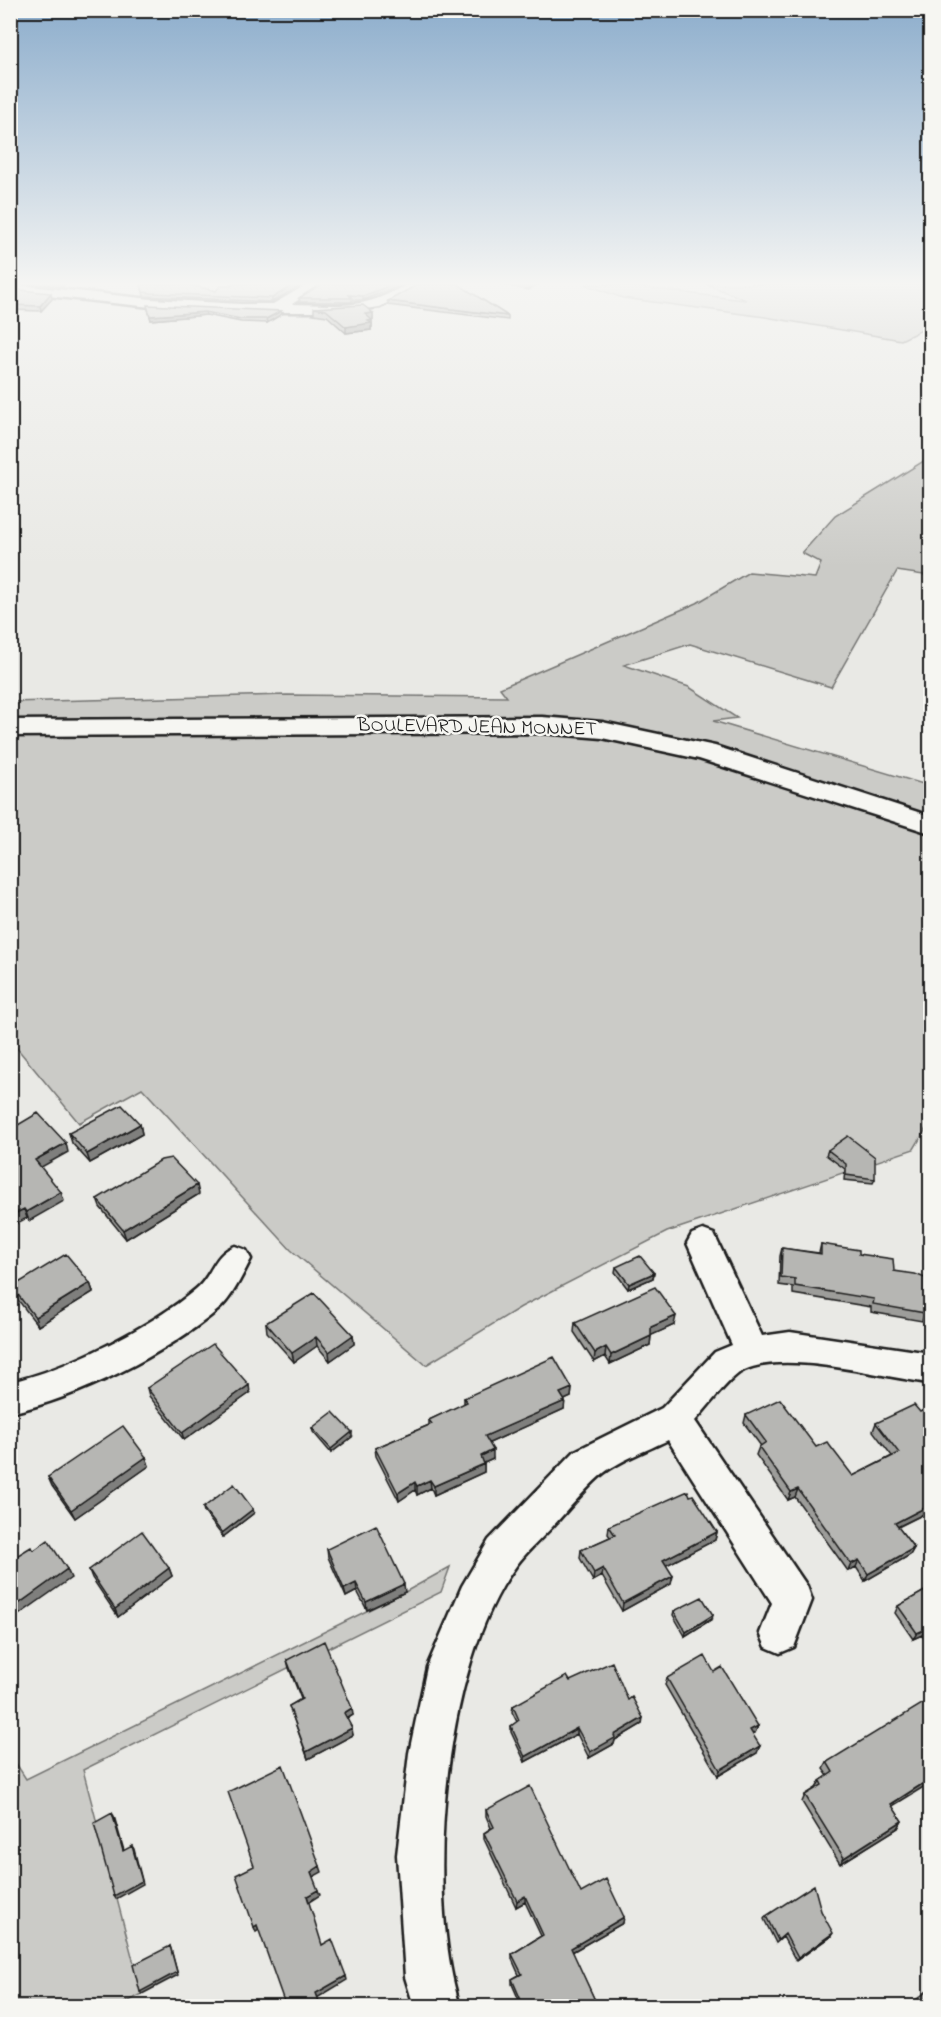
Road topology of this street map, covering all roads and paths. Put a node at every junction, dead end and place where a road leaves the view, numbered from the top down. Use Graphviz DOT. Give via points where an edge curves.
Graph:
graph roads {
  1 [pos="10,728"];
  2 [pos="930,825"];
  3 [pos="703,1243"];
  4 [pos="235,1259"];
  5 [pos="752,1352"];
  6 [pos="930,1368"];
  7 [pos="10,1398"];
  8 [pos="674,1419"];
  9 [pos="780,1633"];
  10 [pos="437,2007"];
  1 -- 2 [label="street, BOULEVARD JEAN MONNET" via="531,725 602,730 706,752"];
  3 -- 5 [label="street"];
  4 -- 7 [label="street" via="209,1298 137,1347 37,1392"];
  5 -- 6 [label="street" via="790,1347"];
  5 -- 8 [label="street" via="727,1363"];
  8 -- 9 [label="street" via="793,1600"];
  8 -- 10 [label="street" via="588,1463 502,1552 447,1667 430,1753 419,1855 428,1977"];
}
